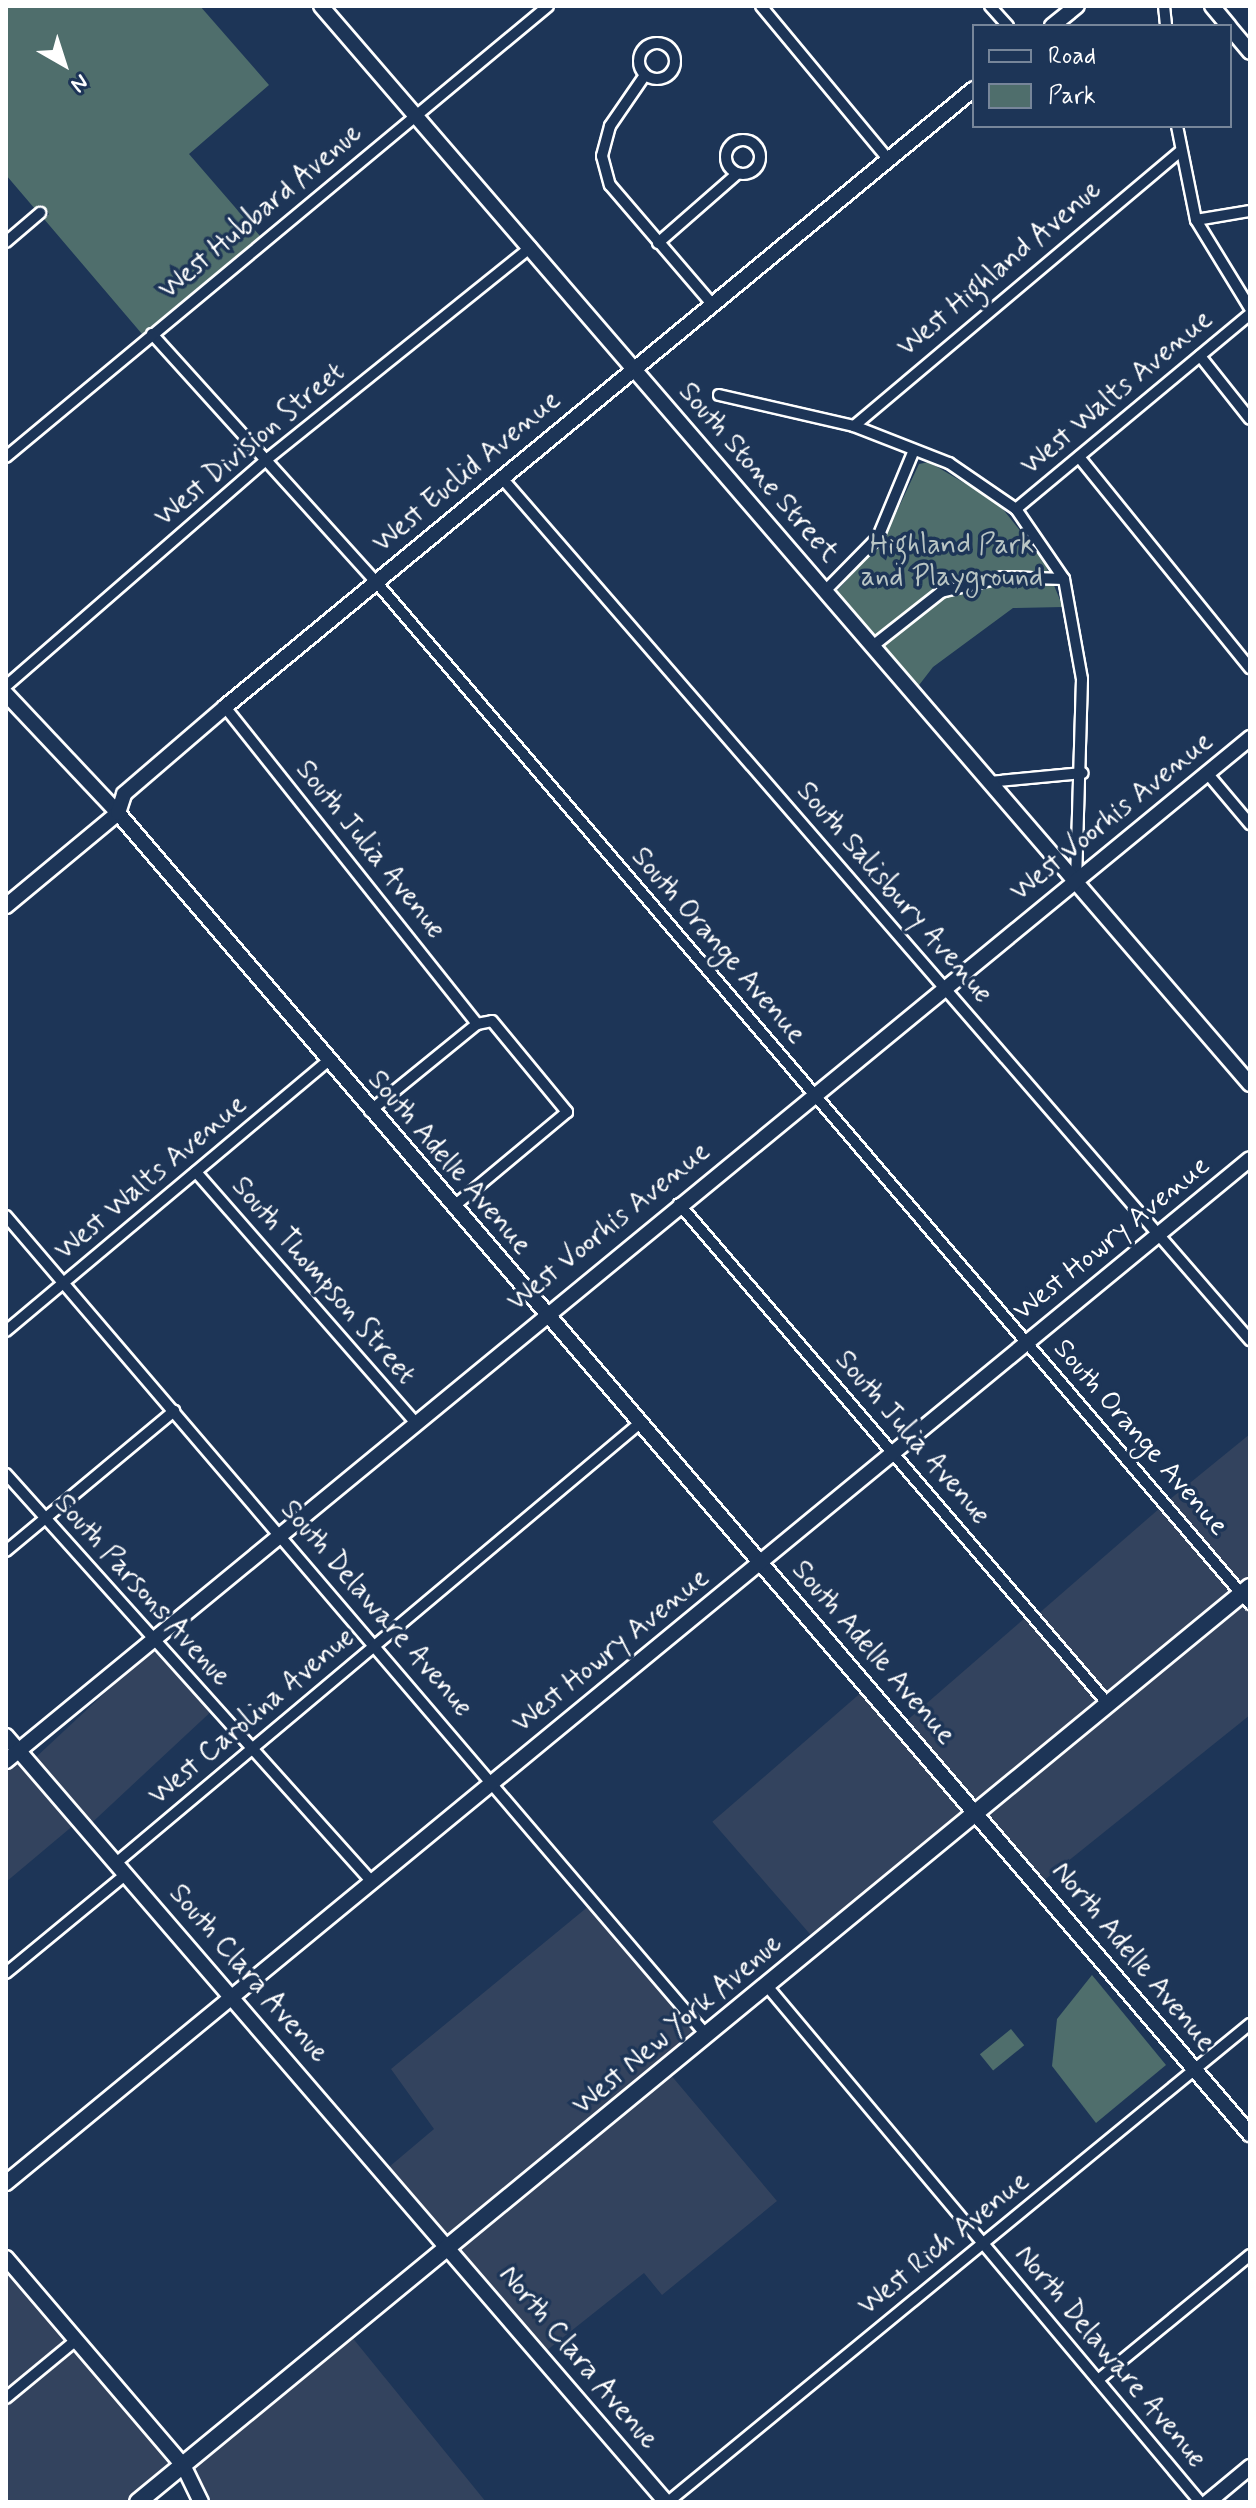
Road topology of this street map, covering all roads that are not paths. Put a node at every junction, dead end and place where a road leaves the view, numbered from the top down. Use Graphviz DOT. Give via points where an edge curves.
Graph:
graph roads {
  1 [pos="321,6"];
  2 [pos="548,6"];
  3 [pos="761,6"];
  4 [pos="990,6"];
  5 [pos="1077,6"];
  6 [pos="1212,6"];
  7 [pos="1006,24"];
  8 [pos="1054,24"];
  9 [pos="1227,24"];
  10 [pos="1232,31"];
  11 [pos="1250,52"];
  12 [pos="645,75"];
  13 [pos="972,91"];
  14 [pos="416,115"];
  15 [pos="1177,128"];
  16 [pos="1179,152"];
  17 [pos="888,159"];
  18 [pos="738,173"];
  19 [pos="1250,211"];
  20 [pos="40,213"];
  21 [pos="1196,220"];
  22 [pos="6,242"];
  23 [pos="658,243"];
  24 [pos="531,247"];
  25 [pos="713,305"];
  26 [pos="1250,308"];
  27 [pos="1250,314"];
  28 [pos="152,334"];
  29 [pos="1200,356"];
  30 [pos="632,369"];
  31 [pos="719,395"];
  32 [pos="1250,419"];
  33 [pos="854,426"];
  34 [pos="914,450"];
  35 [pos="6,457"];
  36 [pos="1079,457"];
  37 [pos="266,460"];
  38 [pos="501,477"];
  39 [pos="1016,509"];
  40 [pos="1064,579"];
  41 [pos="376,582"];
  42 [pos="826,590"];
  43 [pos="874,645"];
  44 [pos="1250,668"];
  45 [pos="6,686"];
  46 [pos="6,694"];
  47 [pos="225,707"];
  48 [pos="1250,738"];
  49 [pos="1083,773"];
  50 [pos="1207,773"];
  51 [pos="989,782"];
  52 [pos="118,813"];
  53 [pos="1250,824"];
  54 [pos="1076,880"];
  55 [pos="6,906"];
  56 [pos="944,988"];
  57 [pos="477,1024"];
  58 [pos="328,1061"];
  59 [pos="1250,1084"];
  60 [pos="814,1094"];
  61 [pos="370,1111"];
  62 [pos="1250,1159"];
  63 [pos="196,1172"];
  64 [pos="679,1204"];
  65 [pos="454,1206"];
  66 [pos="6,1216"];
  67 [pos="1160,1233"];
  68 [pos="63,1283"];
  69 [pos="545,1313"];
  70 [pos="6,1331"];
  71 [pos="1250,1340"];
  72 [pos="1027,1343"];
  73 [pos="174,1411"];
  74 [pos="415,1422"];
  75 [pos="640,1423"];
  76 [pos="894,1452"];
  77 [pos="6,1474"];
  78 [pos="45,1519"];
  79 [pos="279,1536"];
  80 [pos="6,1551"];
  81 [pos="761,1562"];
  82 [pos="1247,1595"];
  83 [pos="152,1640"];
  84 [pos="376,1645"];
  85 [pos="1108,1704"];
  86 [pos="6,1736"];
  87 [pos="252,1749"];
  88 [pos="19,1751"];
  89 [pos="6,1761"];
  90 [pos="494,1781"];
  91 [pos="976,1813"];
  92 [pos="121,1868"];
  93 [pos="372,1882"];
  94 [pos="6,1973"];
  95 [pos="767,1986"];
  96 [pos="234,1996"];
  97 [pos="1250,2024"];
  98 [pos="707,2036"];
  99 [pos="1194,2069"];
  100 [pos="1250,2134"];
  101 [pos="6,2183"];
  102 [pos="983,2243"];
  103 [pos="450,2247"];
  104 [pos="1250,2255"];
  105 [pos="6,2258"];
  106 [pos="76,2340"];
  107 [pos="1098,2380"];
  108 [pos="6,2398"];
  109 [pos="183,2465"];
  110 [pos="1250,2467"];
  111 [pos="138,2502"];
  112 [pos="201,2502"];
  113 [pos="667,2502"];
  114 [pos="1200,2502"];
  115 [pos="1208,2502"];
  1 -- 14 [label="street, South Stone Street"];
  2 -- 14 [label="street, West Hubbard Avenue"];
  3 -- 17 [label="street"];
  4 -- 7 [label="street"];
  5 -- 8 [label="street"];
  6 -- 9 [label="street"];
  10 -- 11 [label="street"];
  12 -- 23 [label="street" via="610,126 602,156 610,185"];
  13 -- 17 [label="street, West Euclid Avenue"];
  14 -- 24 [label="street, South Stone Street"];
  14 -- 28 [label="street, West Hubbard Avenue"];
  15 -- 16 [label="street"];
  16 -- 21 [label="street"];
  16 -- 33 [label="street, West Highland Avenue"];
  17 -- 25 [label="street, West Euclid Avenue"];
  18 -- 23 [label="street"];
  19 -- 21 [label="street"];
  20 -- 22 [label="street"];
  21 -- 26 [label="street"];
  23 -- 25 [label="street"];
  24 -- 30 [label="street, South Stone Street"];
  24 -- 37 [label="street, West Division Street"];
  25 -- 30 [label="street, West Euclid Avenue"];
  27 -- 29 [label="street, West Walts Avenue"];
  28 -- 35 [label="street, West Hubbard Avenue"];
  28 -- 37 [label="street, South Orange Avenue"];
  29 -- 32 [label="street"];
  29 -- 36 [label="street, West Walts Avenue"];
  30 -- 38 [label="street, West Euclid Avenue"];
  30 -- 42 [label="street, South Stone Street"];
  31 -- 33 [label="street"];
  33 -- 34 [label="street"];
  34 -- 39 [label="street" via="949,463"];
  34 -- 42 [label="street" via="878,537"];
  36 -- 39 [label="street, West Walts Avenue"];
  36 -- 44 [label="street"];
  37 -- 41 [label="street, South Orange Avenue"];
  37 -- 45 [label="street, West Division Street"];
  38 -- 41 [label="street, West Euclid Avenue"];
  38 -- 56 [label="street, South Salisbury Avenue"];
  39 -- 40 [label="street"];
  40 -- 43 [label="street" via="1003,577 941,592"];
  40 -- 49 [label="street" via="1082,679"];
  41 -- 47 [label="street, West Euclid Avenue"];
  41 -- 60 [label="street, South Orange Avenue"];
  42 -- 43 [label="street, South Stone Street"];
  43 -- 51 [label="street, South Stone Street"];
  46 -- 52 [label="street, South Adelle Avenue"];
  47 -- 52 [label="street, West Euclid Avenue" via="124,794"];
  47 -- 57 [label="street, South Julia Avenue"];
  48 -- 50 [label="street, West Voorhis Avenue"];
  49 -- 51 [label="street"];
  49 -- 54 [label="street"];
  50 -- 53 [label="street"];
  50 -- 54 [label="street, West Voorhis Avenue"];
  51 -- 54 [label="street, South Stone Street"];
  52 -- 55 [label="street, West Euclid Avenue"];
  52 -- 58 [label="street, South Adelle Avenue"];
  54 -- 56 [label="street, West Voorhis Avenue"];
  54 -- 59 [label="street, South Stone Street"];
  56 -- 60 [label="street, West Voorhis Avenue"];
  56 -- 67 [label="street, South Salisbury Avenue"];
  57 -- 61 [label="street"];
  57 -- 65 [label="street" via="492,1021 567,1112"];
  58 -- 61 [label="street, South Adelle Avenue"];
  58 -- 63 [label="street, West Walts Avenue"];
  60 -- 64 [label="street, West Voorhis Avenue"];
  60 -- 72 [label="street, South Orange Avenue"];
  61 -- 65 [label="street, South Adelle Avenue"];
  62 -- 67 [label="street, West Howry Avenue"];
  63 -- 68 [label="street, West Walts Avenue"];
  63 -- 74 [label="street, South Thompson Street"];
  64 -- 69 [label="street, West Voorhis Avenue"];
  64 -- 76 [label="street, South Julia Avenue"];
  65 -- 69 [label="street, South Adelle Avenue"];
  66 -- 68 [label="street, South Delaware Avenue"];
  67 -- 71 [label="street, South Salisbury Avenue"];
  67 -- 72 [label="street, West Howry Avenue"];
  68 -- 70 [label="street, West Walts Avenue"];
  68 -- 73 [label="street, South Delaware Avenue"];
  69 -- 74 [label="street, West Voorhis Avenue"];
  69 -- 75 [label="street, South Adelle Avenue"];
  72 -- 76 [label="street, West Howry Avenue"];
  72 -- 82 [label="street, South Orange Avenue"];
  73 -- 78 [label="street"];
  73 -- 79 [label="street, South Delaware Avenue"];
  74 -- 79 [label="street, West Voorhis Avenue"];
  75 -- 81 [label="street, South Adelle Avenue"];
  75 -- 84 [label="street, West Carolina Avenue"];
  76 -- 81 [label="street, West Howry Avenue"];
  76 -- 85 [label="street, South Julia Avenue"];
  77 -- 78 [label="street, South Parsons Avenue"];
  78 -- 80 [label="street"];
  78 -- 83 [label="street, South Parsons Avenue"];
  79 -- 83 [label="street, West Voorhis Avenue"];
  79 -- 84 [label="street, South Delaware Avenue"];
  81 -- 90 [label="street, West Howry Avenue"];
  81 -- 91 [label="street, South Adelle Avenue"];
  82 -- 85 [label="main road, West New York Avenue"];
  83 -- 87 [label="street, South Parsons Avenue"];
  83 -- 88 [label="street, West Voorhis Avenue"];
  84 -- 87 [label="street, West Carolina Avenue"];
  84 -- 90 [label="street, South Delaware Avenue"];
  85 -- 91 [label="main road, West New York Avenue"];
  86 -- 88 [label="street, South Clara Avenue"];
  87 -- 92 [label="street, West Carolina Avenue"];
  87 -- 93 [label="street, South Parsons Avenue"];
  88 -- 89 [label="street, West Voorhis Avenue"];
  88 -- 92 [label="street, South Clara Avenue"];
  90 -- 93 [label="street, West Howry Avenue"];
  90 -- 98 [label="street, South Delaware Avenue"];
  91 -- 95 [label="main road, West New York Avenue"];
  91 -- 99 [label="street, North Adelle Avenue"];
  92 -- 94 [label="street, West Carolina Avenue"];
  92 -- 96 [label="street, South Clara Avenue"];
  93 -- 96 [label="street, West Howry Avenue"];
  95 -- 98 [label="main road, West New York Avenue"];
  95 -- 102 [label="street, North Delaware Avenue"];
  96 -- 101 [label="street, West Howry Avenue"];
  96 -- 103 [label="street, South Clara Avenue"];
  97 -- 99 [label="street, West Rich Avenue"];
  98 -- 103 [label="main road, West New York Avenue"];
  99 -- 100 [label="street, North Adelle Avenue"];
  99 -- 102 [label="street, West Rich Avenue"];
  102 -- 107 [label="street, North Delaware Avenue"];
  102 -- 113 [label="street, West Rich Avenue"];
  103 -- 109 [label="main road, West New York Avenue"];
  103 -- 113 [label="street, North Clara Avenue"];
  104 -- 107 [label="street"];
  105 -- 106 [label="street"];
  106 -- 108 [label="street"];
  106 -- 109 [label="street"];
  107 -- 114 [label="street, North Delaware Avenue"];
  109 -- 111 [label="main road, West New York Avenue"];
  109 -- 112 [label="street"];
  110 -- 115 [label="street"];
}
